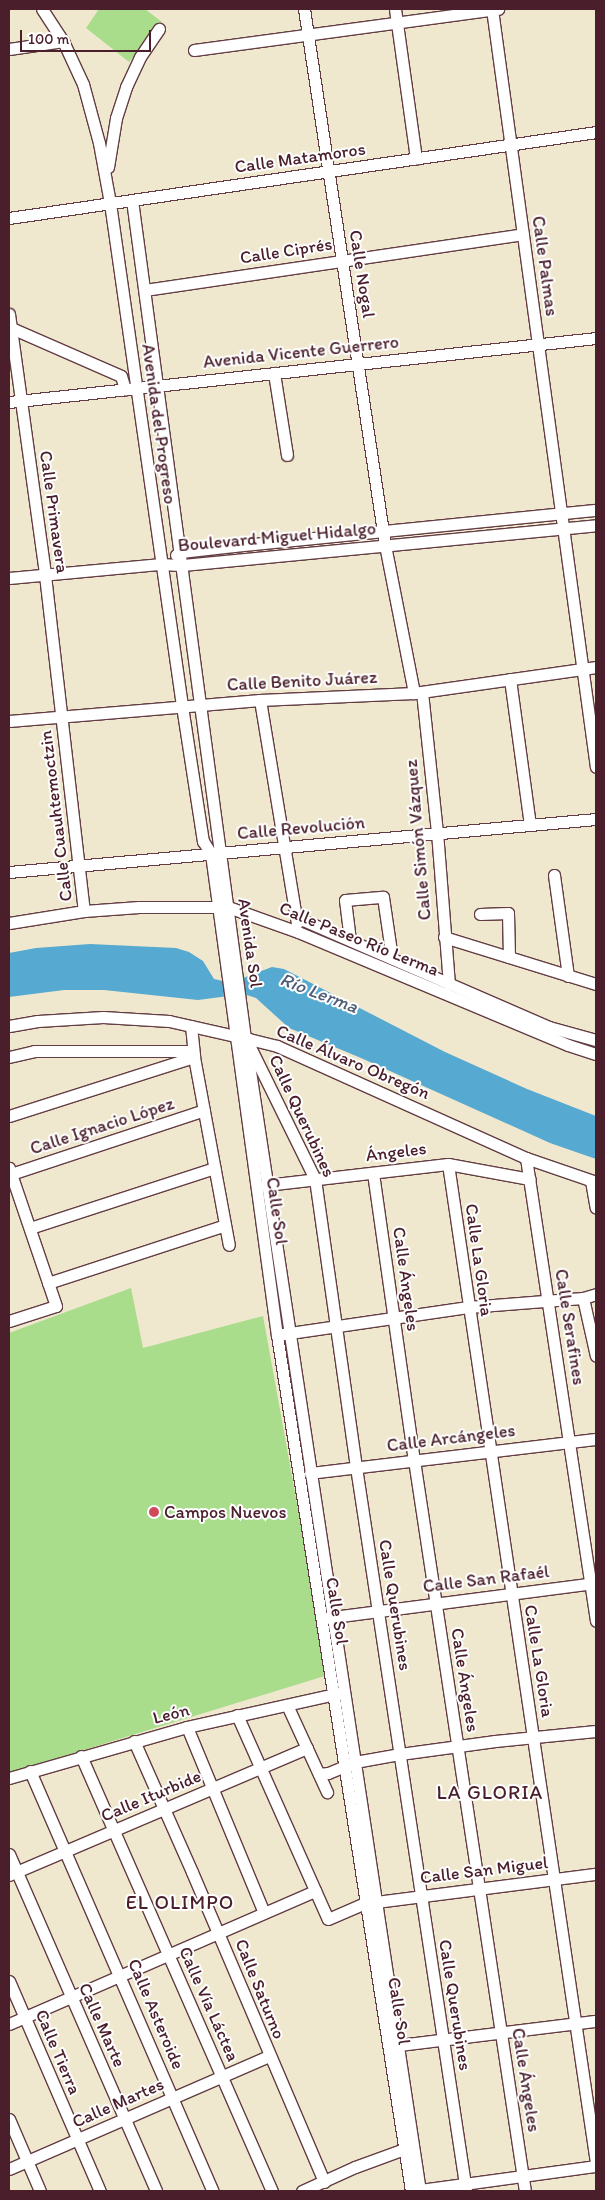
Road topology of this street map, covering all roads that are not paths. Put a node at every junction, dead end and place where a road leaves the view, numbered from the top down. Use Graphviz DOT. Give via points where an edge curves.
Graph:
graph roads {
  1 [pos="42,9"];
  2 [pos="304,9"];
  3 [pos="395,9"];
  4 [pos="494,9"];
  5 [pos="397,24"];
  6 [pos="158,29"];
  7 [pos="308,36"];
  8 [pos="63,41"];
  9 [pos="9,49"];
  10 [pos="194,50"];
  11 [pos="596,132"];
  12 [pos="510,146"];
  13 [pos="416,159"];
  14 [pos="329,172"];
  15 [pos="107,184"];
  16 [pos="132,200"];
  17 [pos="110,203"];
  18 [pos="9,218"];
  19 [pos="523,234"];
  20 [pos="342,260"];
  21 [pos="145,290"];
  22 [pos="9,314"];
  23 [pos="10,328"];
  24 [pos="596,338"];
  25 [pos="538,344"];
  26 [pos="358,364"];
  27 [pos="274,373"];
  28 [pos="158,386"];
  29 [pos="131,388"];
  30 [pos="21,400"];
  31 [pos="9,402"];
  32 [pos="287,455"];
  33 [pos="596,510"];
  34 [pos="561,514"];
  35 [pos="596,525"];
  36 [pos="563,529"];
  37 [pos="383,532"];
  38 [pos="385,545"];
  39 [pos="181,552"];
  40 [pos="161,564"];
  41 [pos="183,565"];
  42 [pos="45,575"];
  43 [pos="9,578"];
  44 [pos="596,666"];
  45 [pos="582,669"];
  46 [pos="510,679"];
  47 [pos="418,692"];
  48 [pos="260,700"];
  49 [pos="199,704"];
  50 [pos="182,706"];
  51 [pos="62,716"];
  52 [pos="9,721"];
  53 [pos="596,767"];
  54 [pos="596,819"];
  55 [pos="530,826"];
  56 [pos="437,832"];
  57 [pos="284,847"];
  58 [pos="215,854"];
  59 [pos="79,866"];
  60 [pos="9,872"];
  61 [pos="554,875"];
  62 [pos="223,906"];
  63 [pos="84,911"];
  64 [pos="480,914"];
  65 [pos="9,923"];
  66 [pos="444,937"];
  67 [pos="350,940"];
  68 [pos="509,957"];
  69 [pos="392,958"];
  70 [pos="568,976"];
  71 [pos="596,984"];
  72 [pos="449,985"];
  73 [pos="9,1026"];
  74 [pos="191,1026"];
  75 [pos="240,1031"];
  76 [pos="596,1040"];
  77 [pos="194,1054"];
  78 [pos="596,1054"];
  79 [pos="9,1057"];
  80 [pos="204,1110"];
  81 [pos="9,1116"];
  82 [pos="526,1158"];
  83 [pos="448,1164"];
  84 [pos="215,1168"];
  85 [pos="10,1171"];
  86 [pos="374,1172"];
  87 [pos="315,1179"];
  88 [pos="530,1179"];
  89 [pos="593,1181"];
  90 [pos="266,1185"];
  91 [pos="14,1199"];
  92 [pos="596,1208"];
  93 [pos="225,1225"];
  94 [pos="30,1228"];
  95 [pos="229,1245"];
  96 [pos="48,1283"];
  97 [pos="596,1294"];
  98 [pos="583,1298"];
  99 [pos="549,1300"];
  100 [pos="468,1307"];
  101 [pos="394,1318"];
  102 [pos="9,1321"];
  103 [pos="335,1326"];
  104 [pos="289,1333"];
  105 [pos="277,1335"];
  106 [pos="596,1356"];
  107 [pos="596,1439"];
  108 [pos="570,1441"];
  109 [pos="490,1451"];
  110 [pos="414,1460"];
  111 [pos="356,1467"];
  112 [pos="310,1473"];
  113 [pos="594,1583"];
  114 [pos="511,1593"];
  115 [pos="436,1603"];
  116 [pos="378,1610"];
  117 [pos="326,1618"];
  118 [pos="596,1621"];
  119 [pos="338,1693"];
  120 [pos="287,1705"];
  121 [pos="237,1715"];
  122 [pos="187,1727"];
  123 [pos="596,1731"];
  124 [pos="532,1737"];
  125 [pos="134,1741"];
  126 [pos="457,1746"];
  127 [pos="307,1748"];
  128 [pos="400,1754"];
  129 [pos="81,1756"];
  130 [pos="349,1764"];
  131 [pos="259,1768"];
  132 [pos="30,1771"];
  133 [pos="320,1774"];
  134 [pos="9,1778"];
  135 [pos="213,1788"];
  136 [pos="327,1792"];
  137 [pos="164,1809"];
  138 [pos="114,1830"];
  139 [pos="66,1851"];
  140 [pos="9,1854"];
  141 [pos="13,1874"];
  142 [pos="596,1874"];
  143 [pos="554,1879"];
  144 [pos="479,1889"];
  145 [pos="315,1891"];
  146 [pos="421,1896"];
  147 [pos="370,1903"];
  148 [pos="264,1913"];
  149 [pos="218,1933"];
  150 [pos="168,1955"];
  151 [pos="120,1976"];
  152 [pos="9,1981"];
  153 [pos="71,1997"];
  154 [pos="24,2017"];
  155 [pos="596,2021"];
  156 [pos="576,2023"];
  157 [pos="9,2024"];
  158 [pos="501,2033"];
  159 [pos="443,2040"];
  160 [pos="392,2046"];
  161 [pos="269,2056"];
  162 [pos="222,2076"];
  163 [pos="173,2098"];
  164 [pos="9,2119"];
  165 [pos="124,2119"];
  166 [pos="77,2140"];
  167 [pos="404,2150"];
  168 [pos="27,2161"];
  169 [pos="596,2164"];
  170 [pos="9,2169"];
  171 [pos="522,2175"];
  172 [pos="324,2182"];
  173 [pos="465,2187"];
  174 [pos="40,2191"];
  175 [pos="100,2191"];
  176 [pos="156,2191"];
  177 [pos="214,2191"];
  178 [pos="272,2191"];
  179 [pos="302,2191"];
  180 [pos="417,2191"];
  181 [pos="525,2191"];
  1 -- 8 [label="street, Avenida del Progreso"];
  2 -- 7 [label="street, Calle Nogal"];
  3 -- 5 [label="street"];
  4 -- 5 [label="street"];
  4 -- 12 [label="street, Calle Palmas"];
  5 -- 7 [label="street"];
  5 -- 13 [label="street"];
  6 -- 15 [label="street" via="137,64 116,118"];
  7 -- 10 [label="street"];
  7 -- 14 [label="street, Calle Nogal"];
  8 -- 9 [label="street"];
  8 -- 15 [label="street, Avenida del Progreso" via="83,84 100,143"];
  11 -- 12 [label="street, Calle Matamoros"];
  12 -- 13 [label="street, Calle Matamoros"];
  12 -- 19 [label="street, Calle Palmas"];
  13 -- 14 [label="street, Calle Matamoros"];
  14 -- 16 [label="street, Calle Matamoros"];
  14 -- 20 [label="street, Calle Nogal"];
  15 -- 17 [label="street, Avenida del Progreso"];
  16 -- 17 [label="street, Calle Matamoros"];
  16 -- 21 [label="street, Avenida del Progreso"];
  17 -- 18 [label="street, Calle Matamoros"];
  17 -- 29 [label="street, Avenida del Progreso"];
  19 -- 20 [label="street, Calle Ciprés"];
  19 -- 25 [label="street, Calle Palmas"];
  20 -- 21 [label="street, Calle Ciprés"];
  20 -- 26 [label="street, Calle Nogal"];
  21 -- 28 [label="street, Avenida del Progreso"];
  22 -- 23 [label="street, Calle Primavera"];
  23 -- 29 [label="street" via="121,376"];
  23 -- 30 [label="street, Calle Primavera"];
  24 -- 25 [label="street, Avenida Vicente Guerrero"];
  25 -- 26 [label="street, Avenida Vicente Guerrero"];
  25 -- 34 [label="street, Calle Palmas"];
  26 -- 27 [label="street, Avenida Vicente Guerrero"];
  26 -- 37 [label="street, Calle Nogal"];
  27 -- 28 [label="street, Avenida Vicente Guerrero"];
  27 -- 32 [label="street"];
  28 -- 29 [label="street, Avenida Vicente Guerrero"];
  28 -- 39 [label="street, Avenida del Progreso"];
  29 -- 30 [label="street, Avenida Vicente Guerrero"];
  29 -- 40 [label="street, Avenida del Progreso"];
  30 -- 31 [label="street, Avenida Vicente Guerrero"];
  30 -- 42 [label="street, Calle Primavera"];
  33 -- 34 [label="street, Boulevard Miguel Hidalgo"];
  34 -- 36 [label="street, Calle Palmas"];
  34 -- 37 [label="street, Boulevard Miguel Hidalgo"];
  35 -- 36 [label="street, Boulevard Miguel Hidalgo"];
  36 -- 38 [label="street, Boulevard Miguel Hidalgo"];
  36 -- 45 [label="street, Calle Palmas"];
  37 -- 38 [label="street, Calle Nogal"];
  37 -- 39 [label="street, Boulevard Miguel Hidalgo"];
  38 -- 41 [label="street, Boulevard Miguel Hidalgo"];
  38 -- 47 [label="street, Calle Simón Vázquez"];
  39 -- 40 [label="street, Boulevard Miguel Hidalgo"];
  39 -- 41 [label="street, Avenida del Progreso"];
  40 -- 41 [label="street, Boulevard Miguel Hidalgo"];
  40 -- 42 [label="street"];
  40 -- 50 [label="street, Avenida del Progreso"];
  41 -- 49 [label="street, Avenida del Progreso"];
  42 -- 43 [label="street"];
  42 -- 51 [label="street, Calle Primavera"];
  44 -- 45 [label="street, Calle Benito Juárez"];
  45 -- 46 [label="street, Calle Benito Juárez"];
  45 -- 53 [label="street, Calle Palmas"];
  46 -- 47 [label="street, Calle Benito Juárez"];
  46 -- 55 [label="street"];
  47 -- 48 [label="street, Calle Benito Juárez"];
  47 -- 56 [label="street, Calle Simón Vázquez"];
  48 -- 49 [label="street, Calle Benito Juárez"];
  48 -- 57 [label="street"];
  49 -- 50 [label="street, Calle Benito Juárez"];
  49 -- 58 [label="street, Avenida del Progreso"];
  50 -- 51 [label="street, Calle Benito Juárez"];
  50 -- 58 [label="street, Avenida del Progreso" via="203,841"];
  51 -- 52 [label="street, Calle Benito Juárez"];
  51 -- 59 [label="street, Calle Cuauhtemoctzin"];
  54 -- 55 [label="street, Calle Revolución"];
  55 -- 56 [label="street, Calle Revolución"];
  56 -- 57 [label="street, Calle Revolución"];
  56 -- 66 [label="street, Calle Simón Vázquez"];
  57 -- 58 [label="street, Calle Revolución"];
  57 -- 67 [label="street" via="296,920"];
  58 -- 59 [label="street, Calle Revolución"];
  58 -- 62 [label="street, Avenida Sol"];
  59 -- 60 [label="street, Calle Revolución"];
  59 -- 63 [label="street, Calle Cuauhtemoctzin"];
  61 -- 70 [label="street"];
  62 -- 63 [label="street, Calle Paseo Río Lerma"];
  62 -- 75 [label="street, Avenida Sol"];
  62 -- 78 [label="street, Calle Paseo Río Lerma" via="298,932"];
  63 -- 65 [label="street, Calle Paseo Río Lerma"];
  64 -- 68 [label="street" via="508,913"];
  66 -- 68 [label="street"];
  66 -- 72 [label="street, Calle Simón Vázquez"];
  67 -- 69 [label="street"];
  67 -- 69 [label="street" via="346,900 383,897"];
  68 -- 70 [label="street"];
  69 -- 72 [label="street"];
  70 -- 71 [label="street"];
  72 -- 76 [label="street" via="550,1027"];
  73 -- 74 [label="street, Calle Álvaro Obregón" via="103,1017 169,1021"];
  74 -- 75 [label="street, Calle Álvaro Obregón"];
  74 -- 77 [label="street"];
  75 -- 82 [label="street, Calle Álvaro Obregón"];
  75 -- 87 [label="street, Calle Querubines"];
  75 -- 90 [label="street, Calle Sol"];
  75 -- 105 [label="street, Calle Sol"];
  77 -- 79 [label="street" via="34,1051"];
  77 -- 80 [label="street"];
  77 -- 81 [label="street"];
  80 -- 84 [label="street"];
  80 -- 85 [label="street, Calle Ignacio López"];
  82 -- 88 [label="street, Calle Serafines"];
  82 -- 89 [label="street, Calle Álvaro Obregón"];
  83 -- 86 [label="street, Ángeles"];
  83 -- 88 [label="street, Ángeles"];
  83 -- 100 [label="street, Calle La Gloria"];
  84 -- 93 [label="street"];
  84 -- 94 [label="street"];
  85 -- 91 [label="street"];
  86 -- 87 [label="street, Ángeles"];
  86 -- 101 [label="street, Calle Ángeles"];
  87 -- 90 [label="street, Ángeles"];
  87 -- 103 [label="street, Calle Querubines"];
  88 -- 99 [label="street, Calle Serafines"];
  89 -- 92 [label="street"];
  90 -- 104 [label="street, Calle Sol"];
  91 -- 94 [label="street"];
  93 -- 95 [label="street"];
  93 -- 96 [label="street"];
  94 -- 96 [label="street"];
  96 -- 102 [label="street" via="56,1306"];
  97 -- 98 [label="street"];
  98 -- 99 [label="street"];
  98 -- 106 [label="street"];
  99 -- 100 [label="street"];
  99 -- 108 [label="street, Calle Serafines"];
  100 -- 101 [label="street"];
  100 -- 109 [label="street, Calle La Gloria"];
  101 -- 103 [label="street"];
  101 -- 110 [label="street, Calle Ángeles"];
  103 -- 104 [label="street"];
  103 -- 111 [label="street, Calle Querubines"];
  104 -- 105 [label="street"];
  104 -- 112 [label="street, Calle Sol"];
  105 -- 117 [label="street, Calle Sol"];
  107 -- 108 [label="street, Calle Arcángeles"];
  108 -- 109 [label="street, Calle Arcángeles"];
  108 -- 113 [label="street, Calle Serafines"];
  109 -- 110 [label="street, Calle Arcángeles"];
  109 -- 114 [label="street, Calle La Gloria"];
  110 -- 111 [label="street, Calle Arcángeles"];
  110 -- 115 [label="street, Calle Ángeles"];
  111 -- 112 [label="street, Calle Arcángeles"];
  111 -- 116 [label="street, Calle Querubines"];
  112 -- 117 [label="street, Calle Sol"];
  113 -- 114 [label="street, Calle San Rafaél"];
  113 -- 118 [label="street, Calle Serafines"];
  114 -- 115 [label="street, Calle San Rafaél"];
  114 -- 124 [label="street, Calle La Gloria"];
  115 -- 116 [label="street, Calle San Rafaél"];
  115 -- 126 [label="street, Calle Ángeles"];
  116 -- 117 [label="street, Calle San Rafaél"];
  116 -- 128 [label="street, Calle Querubines"];
  117 -- 119 [label="street, Calle Sol"];
  119 -- 120 [label="street, León"];
  119 -- 130 [label="street, Calle Sol"];
  120 -- 121 [label="street, León"];
  120 -- 127 [label="street"];
  121 -- 122 [label="street, León"];
  121 -- 131 [label="street"];
  122 -- 125 [label="street, León"];
  122 -- 135 [label="street"];
  123 -- 124 [label="street"];
  124 -- 126 [label="street"];
  124 -- 143 [label="street, Calle La Gloria"];
  125 -- 129 [label="street, León"];
  125 -- 137 [label="street, Calle Saturno"];
  126 -- 128 [label="street"];
  126 -- 144 [label="street, Calle Ángeles"];
  127 -- 131 [label="street, Calle Iturbide"];
  127 -- 133 [label="street"];
  128 -- 130 [label="street"];
  128 -- 146 [label="street, Calle Querubines"];
  129 -- 132 [label="street, León"];
  129 -- 138 [label="street, Calle Vía Láctea"];
  130 -- 133 [label="street"];
  130 -- 147 [label="street, Calle Sol"];
  131 -- 135 [label="street, Calle Iturbide"];
  131 -- 145 [label="street"];
  132 -- 134 [label="street, León"];
  132 -- 139 [label="street, Calle Asteroide"];
  133 -- 136 [label="street"];
  135 -- 137 [label="street, Calle Iturbide"];
  135 -- 148 [label="street"];
  137 -- 138 [label="street, Calle Iturbide"];
  137 -- 149 [label="street, Calle Saturno"];
  138 -- 139 [label="street, Calle Iturbide"];
  138 -- 150 [label="street, Calle Vía Láctea"];
  139 -- 141 [label="street, Calle Iturbide"];
  139 -- 151 [label="street, Calle Asteroide"];
  140 -- 141 [label="street, Calle Marte"];
  141 -- 153 [label="street, Calle Marte"];
  142 -- 143 [label="street, Calle San Miguel"];
  143 -- 144 [label="street, Calle San Miguel"];
  143 -- 156 [label="street, Calle La Gloria"];
  144 -- 146 [label="street, Calle San Miguel"];
  144 -- 158 [label="street, Calle Ángeles"];
  145 -- 147 [label="street, Calle San Miguel" via="328,1919"];
  145 -- 148 [label="street"];
  146 -- 147 [label="street, Calle San Miguel"];
  146 -- 159 [label="street, Calle Querubines"];
  147 -- 160 [label="street, Calle Sol"];
  148 -- 149 [label="street"];
  149 -- 150 [label="street"];
  149 -- 161 [label="street, Calle Saturno"];
  150 -- 151 [label="street"];
  150 -- 162 [label="street, Calle Vía Láctea"];
  151 -- 153 [label="street"];
  151 -- 163 [label="street, Calle Asteroide"];
  152 -- 154 [label="street, Calle Tierra"];
  153 -- 154 [label="street"];
  153 -- 165 [label="street, Calle Marte"];
  154 -- 157 [label="street"];
  154 -- 166 [label="street, Calle Tierra"];
  155 -- 156 [label="street"];
  156 -- 158 [label="street"];
  156 -- 169 [label="street, Calle La Gloria"];
  158 -- 159 [label="street"];
  158 -- 171 [label="street, Calle Ángeles"];
  159 -- 160 [label="street"];
  159 -- 173 [label="street, Calle Querubines"];
  160 -- 167 [label="street, Calle Sol"];
  160 -- 180 [label="street, Calle Sol"];
  161 -- 162 [label="street, Calle Martes"];
  161 -- 172 [label="street, Calle Saturno"];
  162 -- 163 [label="street, Calle Martes"];
  162 -- 178 [label="street, Calle Vía Láctea"];
  163 -- 165 [label="street, Calle Martes"];
  163 -- 177 [label="street, Calle Asteroide"];
  164 -- 168 [label="street"];
  165 -- 166 [label="street, Calle Martes"];
  165 -- 176 [label="street, Calle Marte"];
  166 -- 168 [label="street, Calle Martes"];
  166 -- 175 [label="street, Calle Tierra"];
  167 -- 172 [label="street"];
  167 -- 180 [label="street, Calle Sol"];
  168 -- 170 [label="street, Calle Martes"];
  168 -- 174 [label="street"];
  169 -- 171 [label="street"];
  171 -- 173 [label="street"];
  171 -- 181 [label="street, Calle Ángeles"];
  172 -- 179 [label="street"];
  173 -- 180 [label="street"];
}
